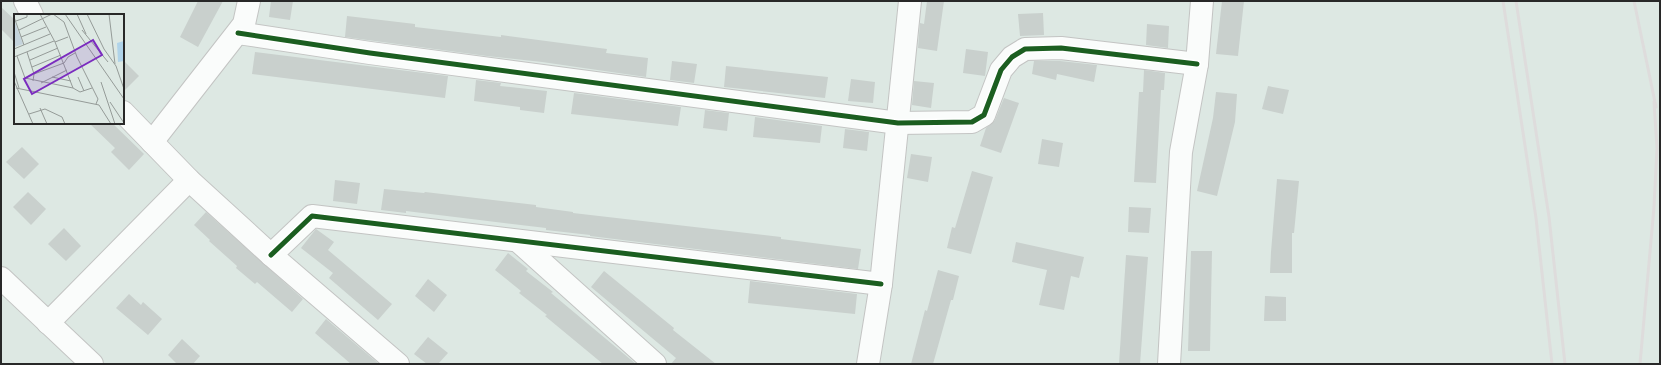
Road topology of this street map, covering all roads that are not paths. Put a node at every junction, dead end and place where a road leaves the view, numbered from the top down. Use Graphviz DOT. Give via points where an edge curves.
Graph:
graph roads {
  1 [pos="25,1"];
  2 [pos="249,1"];
  3 [pos="910,1"];
  4 [pos="1202,1"];
  5 [pos="32,14"];
  6 [pos="238,33"];
  7 [pos="1196,64"];
  8 [pos="124,113"];
  9 [pos="898,123"];
  10 [pos="152,142"];
  11 [pos="189,180"];
  12 [pos="518,241"];
  13 [pos="271,255"];
  14 [pos="1,278"];
  15 [pos="881,284"];
  16 [pos="48,323"];
  17 [pos="92,364"];
  18 [pos="398,364"];
  19 [pos="655,364"];
  20 [pos="868,364"];
  21 [pos="1169,364"];
  1 -- 5 [label="street"];
  2 -- 6 [label="street" via="244,24"];
  3 -- 9 [label="street"];
  4 -- 7 [label="street"];
  6 -- 9 [label="street"];
  6 -- 10 [label="street"];
  7 -- 9 [label="street" via="1061,48 1025,49 1012,57 1001,70 984,115 972,122"];
  7 -- 21 [label="street" via="1181,152"];
  8 -- 10 [label="street"];
  9 -- 15 [label="street"];
  10 -- 11 [label="street"];
  11 -- 13 [label="street"];
  11 -- 16 [label="street"];
  12 -- 13 [label="street" via="312,216"];
  12 -- 15 [label="street"];
  12 -- 19 [label="street"];
  13 -- 18 [label="street"];
  14 -- 16 [label="street"];
  15 -- 20 [label="street"];
  16 -- 17 [label="street"];
}
